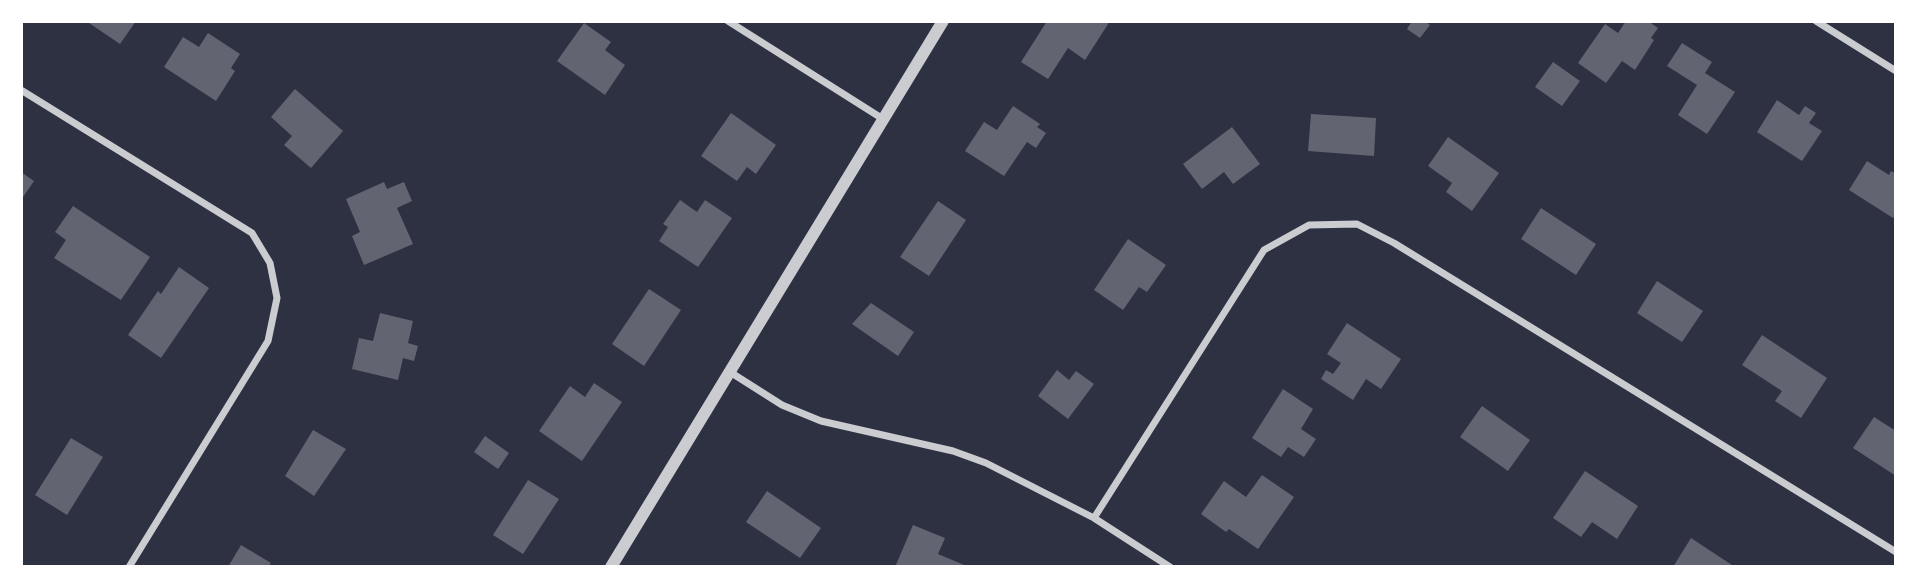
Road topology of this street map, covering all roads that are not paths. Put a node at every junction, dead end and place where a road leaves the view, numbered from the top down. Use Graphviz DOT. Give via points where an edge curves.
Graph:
graph roads {
  1 [pos="728,21"];
  2 [pos="943,21"];
  3 [pos="1816,21"];
  4 [pos="1896,72"];
  5 [pos="21,90"];
  6 [pos="883,119"];
  7 [pos="730,372"];
  8 [pos="1094,518"];
  9 [pos="1896,552"];
  10 [pos="129,567"];
  11 [pos="611,567"];
  12 [pos="1170,567"];
  1 -- 6 [label="street"];
  2 -- 6 [label="street"];
  3 -- 4 [label="street"];
  5 -- 10 [label="street" via="252,233 270,263 277,298 268,341"];
  6 -- 7 [label="street"];
  7 -- 8 [label="street" via="782,405 821,421 964,455"];
  7 -- 11 [label="street"];
  8 -- 9 [label="street" via="1264,250 1308,225 1357,224"];
  8 -- 12 [label="street"];
}
